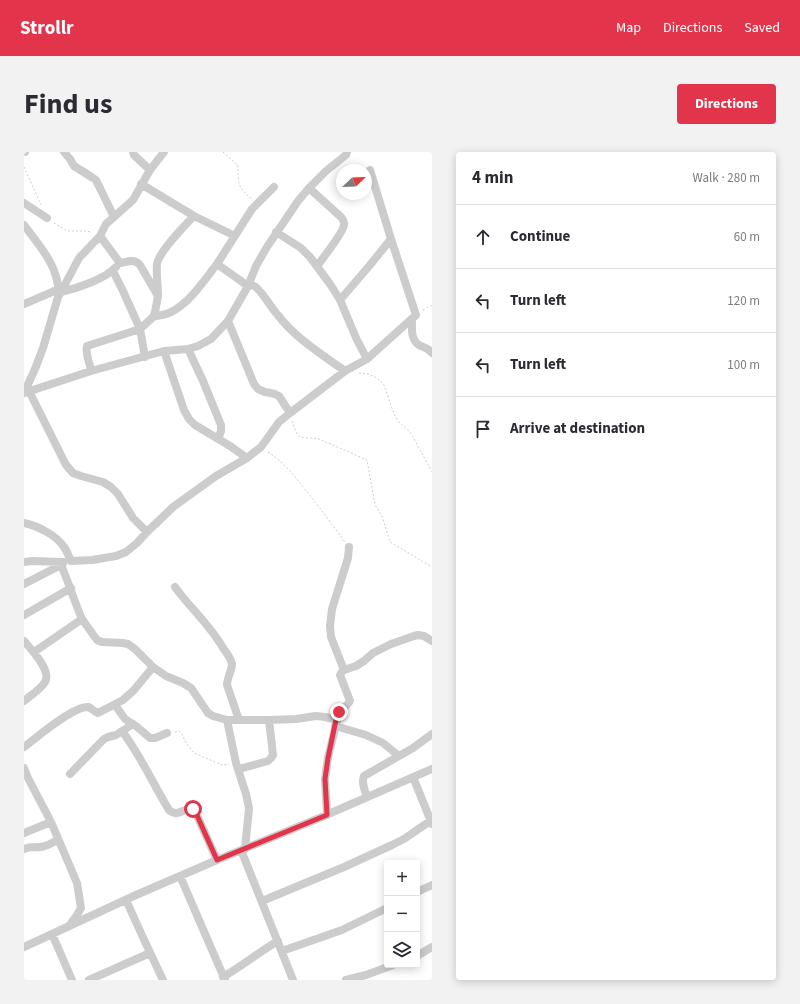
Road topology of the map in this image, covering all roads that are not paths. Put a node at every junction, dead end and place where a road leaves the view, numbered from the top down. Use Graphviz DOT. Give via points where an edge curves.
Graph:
graph roads {
  1 [pos="64,152"];
  2 [pos="133,152"];
  3 [pos="164,152"];
  4 [pos="347,152"];
  5 [pos="150,170"];
  6 [pos="372,177"];
  7 [pos="141,184"];
  8 [pos="274,187"];
  9 [pos="309,188"];
  10 [pos="24,203"];
  11 [pos="194,216"];
  12 [pos="114,217"];
  13 [pos="47,218"];
  14 [pos="24,225"];
  15 [pos="276,232"];
  16 [pos="100,236"];
  17 [pos="235,236"];
  18 [pos="391,239"];
  19 [pos="120,263"];
  20 [pos="217,264"];
  21 [pos="317,266"];
  22 [pos="113,271"];
  23 [pos="248,286"];
  24 [pos="59,293"];
  25 [pos="158,296"];
  26 [pos="340,300"];
  27 [pos="24,304"];
  28 [pos="153,317"];
  29 [pos="414,317"];
  30 [pos="228,321"];
  31 [pos="140,329"];
  32 [pos="188,349"];
  33 [pos="164,351"];
  34 [pos="432,353"];
  35 [pos="145,357"];
  36 [pos="367,358"];
  37 [pos="92,371"];
  38 [pos="345,371"];
  39 [pos="26,392"];
  40 [pos="290,413"];
  41 [pos="218,439"];
  42 [pos="247,458"];
  43 [pos="24,523"];
  44 [pos="147,532"];
  45 [pos="349,547"];
  46 [pos="24,562"];
  47 [pos="66,563"];
  48 [pos="24,584"];
  49 [pos="175,587"];
  50 [pos="70,588"];
  51 [pos="24,615"];
  52 [pos="82,619"];
  53 [pos="24,641"];
  54 [pos="432,641"];
  55 [pos="34,652"];
  56 [pos="153,667"];
  57 [pos="344,670"];
  58 [pos="24,701"];
  59 [pos="114,705"];
  60 [pos="227,720"];
  61 [pos="239,720"];
  62 [pos="269,720"];
  63 [pos="336,723"];
  64 [pos="133,724"];
  65 [pos="122,731"];
  66 [pos="167,733"];
  67 [pos="432,734"];
  68 [pos="24,747"];
  69 [pos="399,756"];
  70 [pos="238,766"];
  71 [pos="24,768"];
  72 [pos="432,769"];
  73 [pos="70,774"];
  74 [pos="413,777"];
  75 [pos="367,797"];
  76 [pos="327,815"];
  77 [pos="51,822"];
  78 [pos="431,823"];
  79 [pos="25,830"];
  80 [pos="58,840"];
  81 [pos="24,849"];
  82 [pos="243,850"];
  83 [pos="217,860"];
  84 [pos="180,876"];
  85 [pos="432,885"];
  86 [pos="420,891"];
  87 [pos="126,900"];
  88 [pos="262,901"];
  89 [pos="384,909"];
  90 [pos="69,927"];
  91 [pos="52,934"];
  92 [pos="278,941"];
  93 [pos="24,947"];
  94 [pos="282,951"];
  95 [pos="431,951"];
  96 [pos="150,953"];
  97 [pos="420,955"];
  98 [pos="385,968"];
  99 [pos="224,978"];
  100 [pos="72,980"];
  101 [pos="89,980"];
  102 [pos="162,980"];
  103 [pos="294,980"];
  104 [pos="346,980"];
  1 -- 12 [label="street" via="74,166 96,180"];
  2 -- 5 [label="street"];
  3 -- 5 [label="street"];
  4 -- 9 [label="street"];
  5 -- 7 [label="street"];
  6 -- 18 [label="street"];
  7 -- 11 [label="street"];
  7 -- 12 [label="street" via="133,200"];
  8 -- 17 [label="street" via="257,203"];
  9 -- 15 [label="street"];
  9 -- 21 [label="street" via="344,221 340,234"];
  10 -- 13 [label="street"];
  11 -- 17 [label="street"];
  11 -- 25 [label="street" via="159,257"];
  12 -- 16 [label="street" via="106,224"];
  14 -- 24 [label="street" via="53,266"];
  15 -- 21 [label="street" via="301,248"];
  15 -- 23 [label="street" via="256,266"];
  16 -- 19 [label="street"];
  16 -- 24 [label="street" via="79,258"];
  17 -- 20 [label="street"];
  18 -- 26 [label="street"];
  18 -- 29 [label="street"];
  19 -- 22 [label="street"];
  19 -- 25 [label="street" via="132,260 138,262"];
  20 -- 23 [label="street"];
  20 -- 28 [label="street" via="183,306"];
  21 -- 26 [label="street"];
  22 -- 24 [label="street" via="84,285"];
  22 -- 31 [label="street"];
  23 -- 30 [label="street"];
  23 -- 38 [label="street" via="258,289 277,315 305,342"];
  24 -- 27 [label="street"];
  24 -- 39 [label="street" via="43,348"];
  25 -- 28 [label="street"];
  26 -- 36 [label="street"];
  28 -- 31 [label="street"];
  29 -- 34 [label="street" via="413,339"];
  29 -- 36 [label="street"];
  30 -- 32 [label="street" via="211,339"];
  30 -- 40 [label="street" via="254,384 258,389 279,396"];
  31 -- 35 [label="street"];
  31 -- 37 [label="street" via="87,346"];
  32 -- 33 [label="street"];
  32 -- 41 [label="street" via="221,425"];
  33 -- 35 [label="street"];
  33 -- 41 [label="street" via="189,419"];
  35 -- 37 [label="street"];
  36 -- 38 [label="street"];
  37 -- 39 [label="street"];
  38 -- 40 [label="street"];
  39 -- 44 [label="street" via="66,465 73,473 111,487 133,518"];
  40 -- 42 [label="street" via="279,422 261,447"];
  41 -- 42 [label="street"];
  42 -- 44 [label="street" via="216,476 173,507"];
  43 -- 47 [label="street" via="46,531 60,542 65,548"];
  44 -- 47 [label="street" via="126,552 116,556"];
  45 -- 57 [label="street" via="332,609 330,626 331,637"];
  46 -- 47 [label="street"];
  47 -- 48 [label="street"];
  47 -- 50 [label="street"];
  49 -- 61 [label="street" via="227,653 232,664 227,685"];
  50 -- 51 [label="street"];
  50 -- 52 [label="street"];
  52 -- 55 [label="street"];
  52 -- 56 [label="street" via="97,640 128,644"];
  53 -- 55 [label="street"];
  54 -- 57 [label="street" via="424,636 414,636 391,644 360,664"];
  55 -- 58 [label="street" via="46,669 47,680"];
  56 -- 59 [label="street" via="134,690"];
  56 -- 60 [label="street" via="166,676 183,682 191,688 208,712"];
  57 -- 63 [label="street" via="340,675 350,700 337,715"];
  59 -- 64 [label="street" via="125,719"];
  59 -- 68 [label="street" via="98,713 86,707 78,709 56,722"];
  60 -- 61 [label="street"];
  60 -- 70 [label="street"];
  61 -- 62 [label="street"];
  62 -- 63 [label="street" via="316,716 325,717"];
  62 -- 70 [label="street" via="273,755 271,758 268,761"];
  63 -- 69 [label="street" via="383,743"];
  63 -- 76 [label="street" via="325,779"];
  64 -- 65 [label="street"];
  64 -- 66 [label="street" via="150,738"];
  65 -- 73 [label="street" via="104,739"];
  65 -- 83 [label="street" via="140,757 169,810 176,814 190,808 195,811"];
  67 -- 69 [label="street"];
  69 -- 75 [label="street" via="364,776"];
  70 -- 82 [label="street" via="249,808"];
  71 -- 77 [label="street"];
  72 -- 74 [label="street"];
  74 -- 75 [label="street"];
  74 -- 78 [label="street"];
  75 -- 76 [label="street"];
  76 -- 82 [label="street"];
  77 -- 79 [label="street"];
  77 -- 80 [label="street"];
  78 -- 88 [label="street" via="344,868"];
  80 -- 81 [label="street" via="43,847 32,846"];
  80 -- 90 [label="street" via="76,883 81,908"];
  82 -- 83 [label="street"];
  82 -- 88 [label="street"];
  83 -- 84 [label="street"];
  84 -- 87 [label="street"];
  84 -- 99 [label="street"];
  85 -- 86 [label="street"];
  87 -- 90 [label="street"];
  87 -- 96 [label="street"];
  88 -- 92 [label="street"];
  89 -- 94 [label="street" via="342,930"];
  90 -- 91 [label="street"];
  91 -- 93 [label="street"];
  91 -- 100 [label="street"];
  92 -- 94 [label="street"];
  92 -- 99 [label="street"];
  94 -- 103 [label="street"];
  95 -- 97 [label="street"];
  96 -- 101 [label="street"];
  96 -- 102 [label="street"];
  98 -- 104 [label="street"];
}
